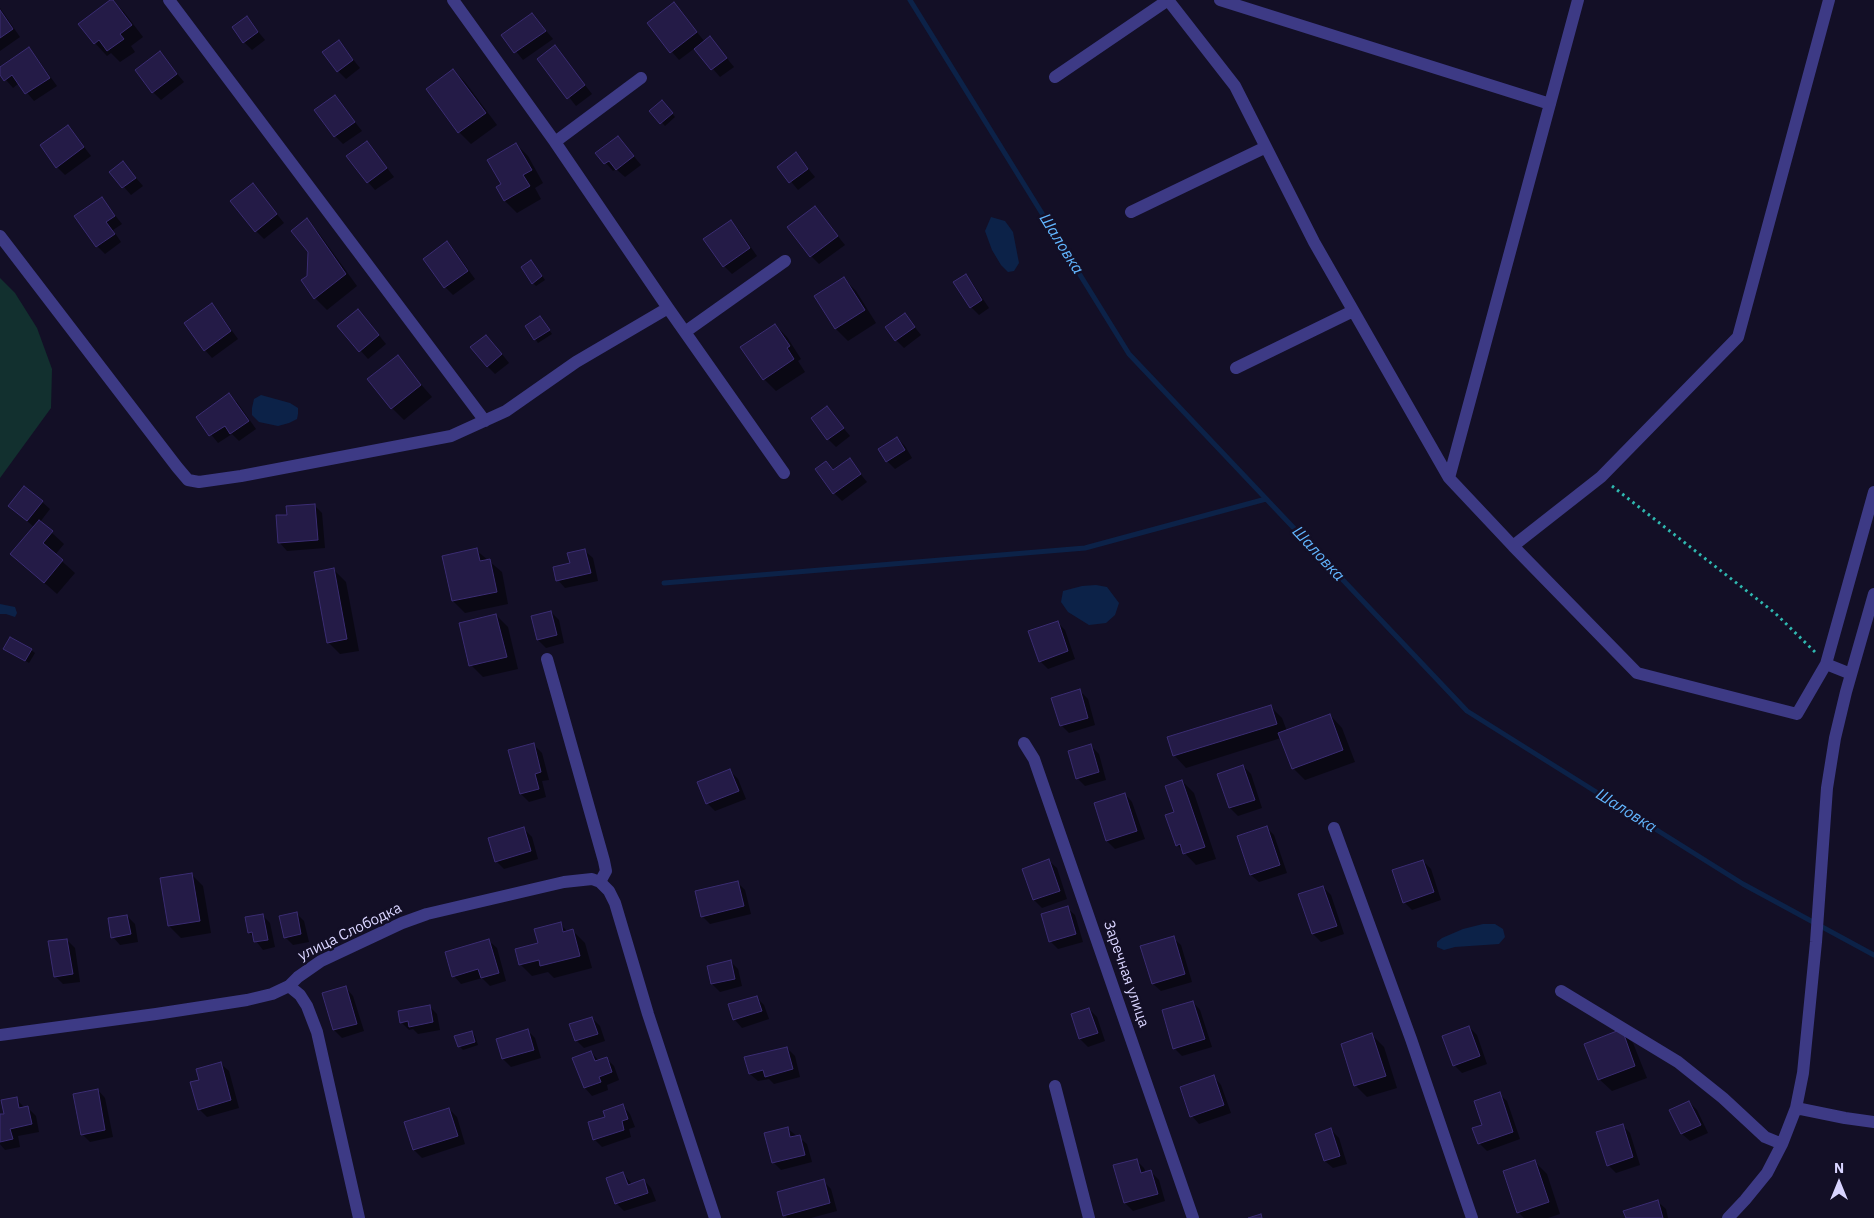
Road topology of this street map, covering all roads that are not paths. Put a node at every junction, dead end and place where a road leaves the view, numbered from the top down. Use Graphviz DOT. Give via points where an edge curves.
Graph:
graph roads {
  1 [pos="169,0"];
  2 [pos="453,0"];
  3 [pos="1168,0"];
  4 [pos="1220,0"];
  5 [pos="1578,0"];
  6 [pos="1829,0"];
  7 [pos="1055,77"];
  8 [pos="641,78"];
  9 [pos="1550,104"];
  10 [pos="555,142"];
  11 [pos="1266,147"];
  12 [pos="1131,212"];
  13 [pos="0,236"];
  14 [pos="785,261"];
  15 [pos="668,308"];
  16 [pos="1354,311"];
  17 [pos="685,332"];
  18 [pos="1236,368"];
  19 [pos="485,421"];
  20 [pos="784,473"];
  21 [pos="1449,478"];
  22 [pos="1874,492"];
  23 [pos="1513,546"];
  24 [pos="1874,594"];
  25 [pos="547,659"];
  26 [pos="1826,664"];
  27 [pos="1851,674"];
  28 [pos="1024,743"];
  29 [pos="1334,828"];
  30 [pos="600,882"];
  31 [pos="289,986"];
  32 [pos="1561,991"];
  33 [pos="0,1035"];
  34 [pos="1055,1086"];
  35 [pos="1796,1108"];
  36 [pos="1874,1122"];
  37 [pos="1782,1144"];
  38 [pos="359,1218"];
  39 [pos="716,1218"];
  40 [pos="1089,1218"];
  41 [pos="1193,1218"];
  42 [pos="1472,1218"];
  43 [pos="1728,1218"];
  1 -- 19 [label="street"];
  2 -- 10 [label="street"];
  3 -- 7 [label="street"];
  3 -- 11 [label="street" via="1235,86"];
  4 -- 9 [label="street"];
  5 -- 9 [label="street"];
  6 -- 23 [label="street" via="1738,337 1600,477"];
  8 -- 10 [label="street"];
  9 -- 21 [label="street"];
  10 -- 15 [label="street"];
  11 -- 12 [label="street"];
  11 -- 16 [label="street" via="1314,242"];
  13 -- 19 [label="street" via="188,480 198,482 241,476 451,436"];
  14 -- 17 [label="street"];
  15 -- 17 [label="street"];
  15 -- 19 [label="street" via="576,362 506,411"];
  16 -- 18 [label="street"];
  16 -- 21 [label="street"];
  17 -- 20 [label="street"];
  21 -- 23 [label="street"];
  22 -- 26 [label="street"];
  23 -- 26 [label="street" via="1637,673 1797,714"];
  24 -- 27 [label="street"];
  25 -- 30 [label="street" via="604,861 606,871"];
  26 -- 27 [label="street"];
  27 -- 35 [label="street" via="1827,788 1816,942 1803,1073"];
  28 -- 41 [label="street, Заречная улица" via="1034,759"];
  29 -- 42 [label="street"];
  30 -- 31 [label="street, улица Слободка" via="584,879 564,882 427,914 321,961"];
  30 -- 39 [label="street" via="615,903"];
  31 -- 33 [label="street, улица Слободка" via="247,1000"];
  31 -- 38 [label="street" via="307,1006 317,1032"];
  32 -- 37 [label="street" via="1678,1062 1766,1137"];
  34 -- 40 [label="street"];
  35 -- 36 [label="street"];
  35 -- 37 [label="street"];
  37 -- 43 [label="street" via="1767,1173"];
}
